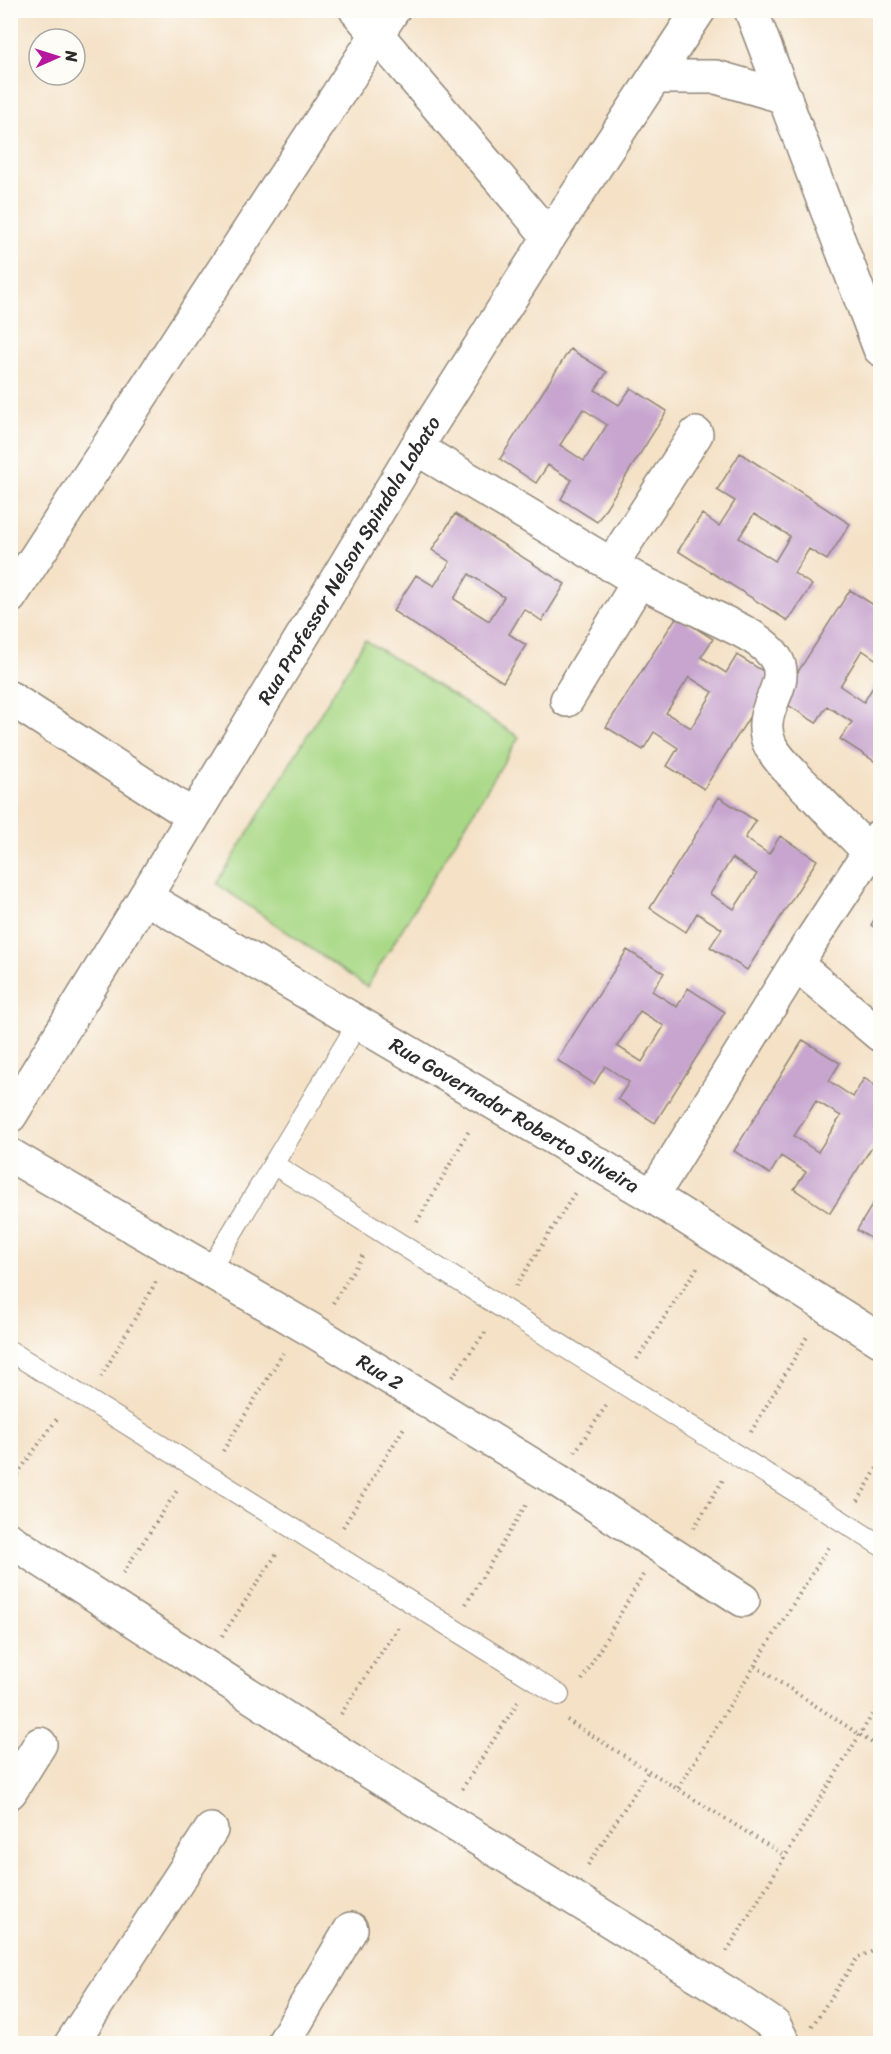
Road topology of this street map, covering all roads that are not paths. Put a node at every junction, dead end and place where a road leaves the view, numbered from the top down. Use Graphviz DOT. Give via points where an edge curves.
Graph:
graph roads {
  1 [pos="699,10"];
  2 [pos="751,10"];
  3 [pos="375,18"];
  4 [pos="655,77"];
  5 [pos="785,97"];
  6 [pos="549,237"];
  7 [pos="880,349"];
  8 [pos="696,434"];
  9 [pos="416,448"];
  10 [pos="625,573"];
  11 [pos="10,597"];
  12 [pos="10,698"];
  13 [pos="567,700"];
  14 [pos="193,816"];
  15 [pos="875,844"];
  16 [pos="145,897"];
  17 [pos="796,964"];
  18 [pos="358,1023"];
  19 [pos="880,1035"];
  20 [pos="10,1116"];
  21 [pos="10,1155"];
  22 [pos="273,1164"];
  23 [pos="652,1196"];
  24 [pos="209,1270"];
  25 [pos="880,1340"];
  26 [pos="10,1351"];
  27 [pos="10,1540"];
  28 [pos="880,1545"];
  29 [pos="743,1600"];
  30 [pos="559,1695"];
  31 [pos="40,1744"];
  32 [pos="10,1792"];
  33 [pos="211,1830"];
  34 [pos="351,1929"];
  35 [pos="795,2039"];
  36 [pos="71,2043"];
  37 [pos="283,2043"];
  1 -- 4 [label="street, Rua Professor Nelson Spindola Lobato"];
  2 -- 5 [label="street"];
  3 -- 6 [label="street"];
  3 -- 11 [label="street"];
  4 -- 5 [label="street" via="716,77"];
  4 -- 6 [label="street, Rua Professor Nelson Spindola Lobato"];
  5 -- 7 [label="street"];
  6 -- 9 [label="street, Rua Professor Nelson Spindola Lobato"];
  8 -- 10 [label="street"];
  9 -- 10 [label="street"];
  9 -- 14 [label="street, Rua Professor Nelson Spindola Lobato"];
  10 -- 13 [label="street"];
  10 -- 15 [label="street" via="755,638 773,655 779,664 780,680 765,719 772,748 784,765"];
  12 -- 14 [label="street"];
  14 -- 16 [label="street, Rua Professor Nelson Spindola Lobato"];
  15 -- 17 [label="street"];
  16 -- 18 [label="street, Rua Governador Roberto Silveira"];
  16 -- 20 [label="street, Rua Professor Nelson Spindola Lobato"];
  17 -- 19 [label="street"];
  17 -- 23 [label="street"];
  18 -- 22 [label="lane"];
  18 -- 23 [label="street, Rua Governador Roberto Silveira"];
  21 -- 24 [label="street, Rua 2"];
  22 -- 24 [label="lane"];
  22 -- 28 [label="lane"];
  23 -- 25 [label="street, Rua Governador Roberto Silveira"];
  24 -- 29 [label="street, Rua 2" via="423,1398"];
  26 -- 30 [label="lane"];
  27 -- 35 [label="street" via="322,1742"];
  31 -- 32 [label="street"];
  33 -- 36 [label="street"];
  34 -- 37 [label="street"];
}
